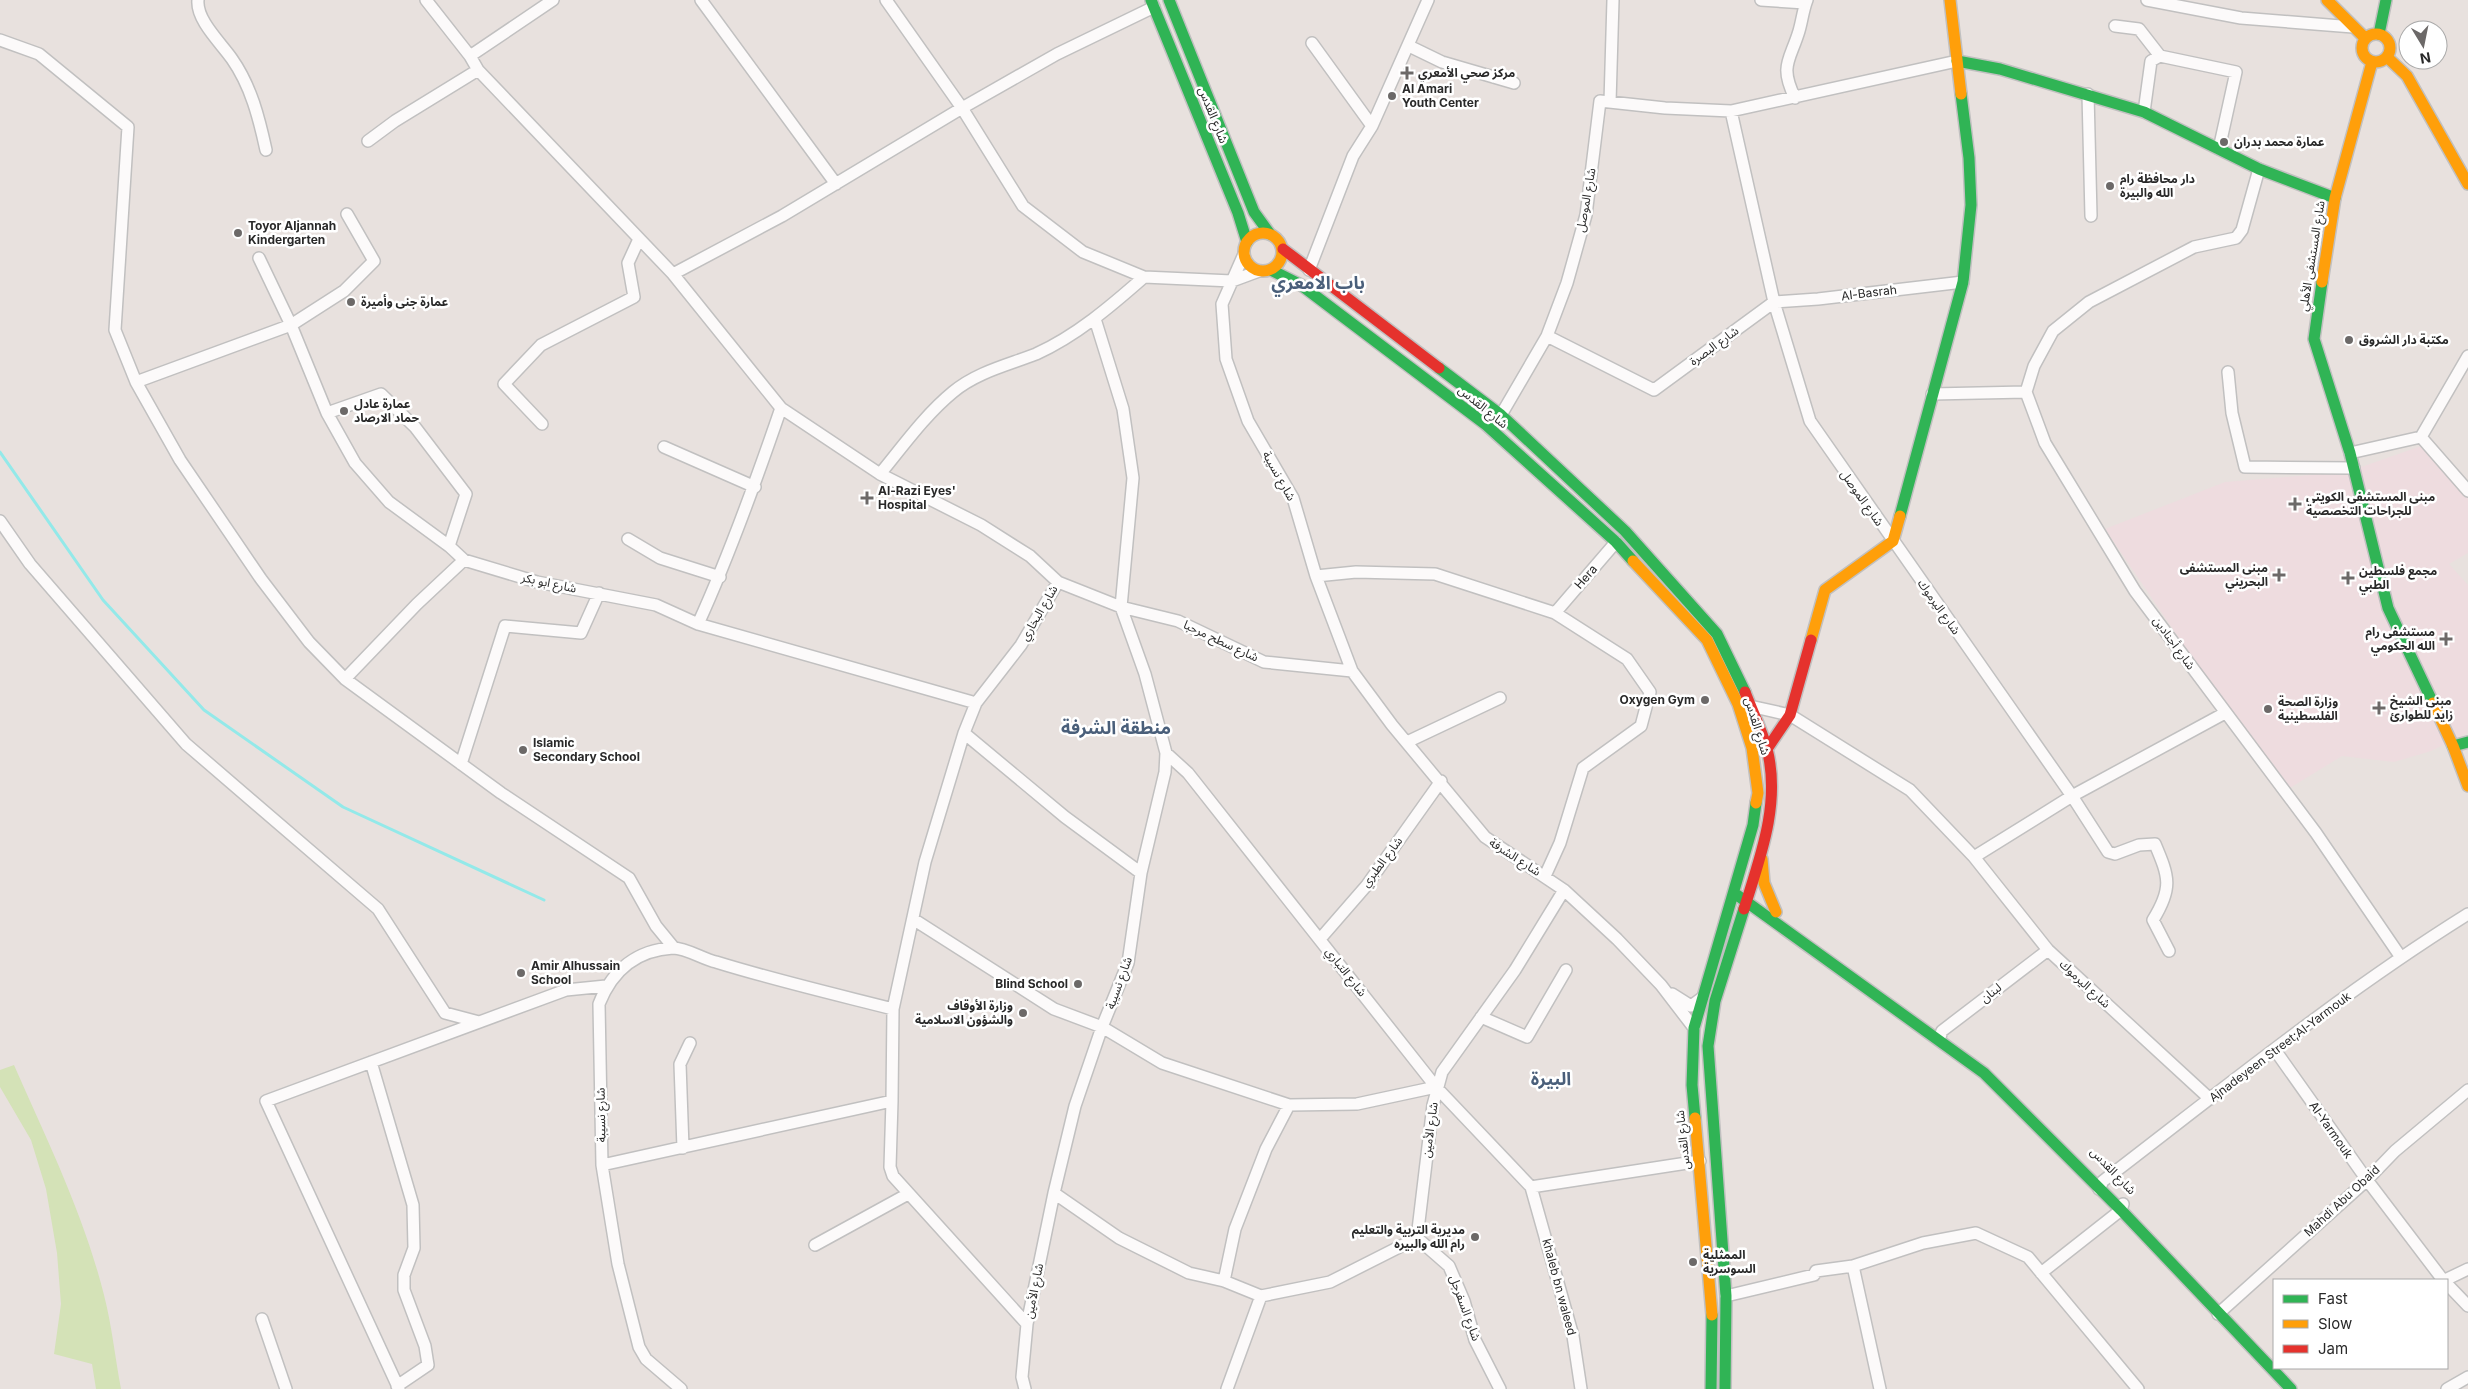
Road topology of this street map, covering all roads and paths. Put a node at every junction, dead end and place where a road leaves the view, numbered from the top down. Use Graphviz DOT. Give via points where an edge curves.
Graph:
graph roads {
  1 [pos="198,0"];
  2 [pos="426,0"];
  3 [pos="553,0"];
  4 [pos="701,0"];
  5 [pos="886,0"];
  6 [pos="1169,0"];
  7 [pos="1428,0"];
  8 [pos="1613,0"];
  9 [pos="1761,0"];
  10 [pos="1950,0"];
  11 [pos="2147,0"];
  12 [pos="2327,0"];
  13 [pos="2386,0"];
  14 [pos="1806,2"];
  15 [pos="1152,3"];
  16 [pos="2115,26"];
  17 [pos="2353,27"];
  18 [pos="2379,34"];
  19 [pos="2365,38"];
  20 [pos="0,40"];
  21 [pos="1312,43"];
  22 [pos="1409,46"];
  23 [pos="470,56"];
  24 [pos="2160,56"];
  25 [pos="2387,57"];
  26 [pos="1957,61"];
  27 [pos="2372,62"];
  28 [pos="478,70"];
  29 [pos="1514,83"];
  30 [pos="2088,94"];
  31 [pos="1795,98"];
  32 [pos="1610,102"];
  33 [pos="962,108"];
  34 [pos="1731,111"];
  35 [pos="2144,112"];
  36 [pos="1372,126"];
  37 [pos="368,141"];
  38 [pos="2219,149"];
  39 [pos="266,150"];
  40 [pos="2259,169"];
  41 [pos="836,184"];
  42 [pos="2468,184"];
  43 [pos="2335,198"];
  44 [pos="347,214"];
  45 [pos="2090,216"];
  46 [pos="1270,234"];
  47 [pos="639,239"];
  48 [pos="1247,242"];
  49 [pos="1283,249"];
  50 [pos="1244,254"];
  51 [pos="259,258"];
  52 [pos="1271,270"];
  53 [pos="1309,270"];
  54 [pos="1259,271"];
  55 [pos="673,274"];
  56 [pos="1144,278"];
  57 [pos="1232,281"];
  58 [pos="1963,282"];
  59 [pos="1774,302"];
  60 [pos="1095,319"];
  61 [pos="291,325"];
  62 [pos="1547,336"];
  63 [pos="2468,356"];
  64 [pos="2228,372"];
  65 [pos="136,382"];
  66 [pos="2026,392"];
  67 [pos="1932,394"];
  68 [pos="781,408"];
  69 [pos="327,413"];
  70 [pos="1501,415"];
  71 [pos="542,424"];
  72 [pos="2421,437"];
  73 [pos="664,447"];
  74 [pos="2350,453"];
  75 [pos="2354,468"];
  76 [pos="880,474"];
  77 [pos="755,487"];
  78 [pos="2468,490"];
  79 [pos="0,521"];
  80 [pos="1626,531"];
  81 [pos="628,540"];
  82 [pos="1892,541"];
  83 [pos="1616,542"];
  84 [pos="450,546"];
  85 [pos="464,560"];
  86 [pos="1316,576"];
  87 [pos="720,577"];
  88 [pos="1058,582"];
  89 [pos="599,593"];
  90 [pos="1121,607"];
  91 [pos="1555,613"];
  92 [pos="698,624"];
  93 [pos="1352,671"];
  94 [pos="345,679"];
  95 [pos="1500,698"];
  96 [pos="976,703"];
  97 [pos="1750,706"];
  98 [pos="2224,713"];
  99 [pos="1790,715"];
  100 [pos="964,733"];
  101 [pos="1407,742"];
  102 [pos="2468,742"];
  103 [pos="2453,746"];
  104 [pos="1767,750"];
  105 [pos="1166,753"];
  106 [pos="461,764"];
  107 [pos="1441,781"];
  108 [pos="2468,786"];
  109 [pos="2072,796"];
  110 [pos="1761,849"];
  111 [pos="1974,857"];
  112 [pos="1141,873"];
  113 [pos="1545,876"];
  114 [pos="1564,890"];
  115 [pos="1733,893"];
  116 [pos="1745,900"];
  117 [pos="2468,914"];
  118 [pos="1774,915"];
  119 [pos="912,919"];
  120 [pos="1736,929"];
  121 [pos="1320,939"];
  122 [pos="674,948"];
  123 [pos="2048,950"];
  124 [pos="2169,951"];
  125 [pos="2400,956"];
  126 [pos="1566,970"];
  127 [pos="1661,985"];
  128 [pos="606,986"];
  129 [pos="1702,998"];
  130 [pos="893,1009"];
  131 [pos="1481,1017"];
  132 [pos="479,1022"];
  133 [pos="1102,1027"];
  134 [pos="1694,1028"];
  135 [pos="1940,1036"];
  136 [pos="690,1043"];
  137 [pos="2275,1050"];
  138 [pos="371,1062"];
  139 [pos="1436,1087"];
  140 [pos="2468,1090"];
  141 [pos="2210,1099"];
  142 [pos="892,1101"];
  143 [pos="1289,1105"];
  144 [pos="683,1148"];
  145 [pos="1700,1161"];
  146 [pos="602,1165"];
  147 [pos="2367,1180"];
  148 [pos="2101,1185"];
  149 [pos="1531,1186"];
  150 [pos="1054,1193"];
  151 [pos="908,1194"];
  152 [pos="2122,1206"];
  153 [pos="1417,1238"];
  154 [pos="816,1245"];
  155 [pos="1853,1266"];
  156 [pos="2468,1269"];
  157 [pos="2041,1273"];
  158 [pos="2443,1279"];
  159 [pos="2446,1279"];
  160 [pos="1224,1281"];
  161 [pos="2448,1285"];
  162 [pos="1261,1296"];
  163 [pos="1726,1296"];
  164 [pos="1712,1299"];
  165 [pos="2468,1306"];
  166 [pos="2221,1311"];
  167 [pos="262,1319"];
  168 [pos="1027,1324"];
  169 [pos="2273,1359"];
  170 [pos="2273,1369"];
  171 [pos="2273,1369"];
  172 [pos="2282,1369"];
  173 [pos="2468,1376"];
  174 [pos="398,1387"];
  175 [pos="286,1389"];
  176 [pos="681,1389"];
  177 [pos="1025,1389"];
  178 [pos="1227,1389"];
  179 [pos="1500,1389"];
  180 [pos="1580,1389"];
  181 [pos="1711,1389"];
  182 [pos="1725,1389"];
  183 [pos="1880,1389"];
  184 [pos="2138,1389"];
  185 [pos="2291,1389"];
  186 [pos="2302,1389"];
  187 [pos="2447,1389"];
  1 -- 39 [label="street" via="210,33 233,60 256,105"];
  2 -- 23 [label="street"];
  3 -- 23 [label="street"];
  4 -- 41 [label="street"];
  5 -- 33 [label="street"];
  6 -- 46 [label="main road, شارع القدس" via="1254,212"];
  7 -- 22 [label="street"];
  8 -- 32 [label="street"];
  9 -- 14 [label="street"];
  10 -- 26 [label="main road"];
  11 -- 17 [label="street" via="2241,18"];
  12 -- 17 [label="main road"];
  13 -- 18 [label="main road"];
  14 -- 31 [label="street" via="1799,32 1786,62 1788,84"];
  15 -- 33 [label="street"];
  15 -- 48 [label="main road, شارع القدس"];
  16 -- 24 [label="street" via="2139,29"];
  17 -- 19 [label="main road"];
  18 -- 19 [label="main road"];
  18 -- 25 [label="main road" via="2385,36 2390,46"];
  19 -- 27 [label="main road" via="2361,50"];
  20 -- 65 [label="street" via="39,54 128,127 115,330"];
  21 -- 36 [label="street"];
  22 -- 29 [label="street" via="1442,62"];
  22 -- 36 [label="street"];
  23 -- 28 [label="street"];
  24 -- 35 [label="street" via="2151,61"];
  24 -- 38 [label="street" via="2236,72"];
  25 -- 27 [label="main road"];
  25 -- 42 [label="main road" via="2407,76"];
  26 -- 30 [label="main road" via="2000,69"];
  26 -- 31 [label="street"];
  26 -- 58 [label="main road" via="1971,204"];
  27 -- 43 [label="main road, شارع المستشفى الأهلي"];
  28 -- 37 [label="street"];
  28 -- 47 [label="street"];
  30 -- 35 [label="main road"];
  30 -- 45 [label="street"];
  31 -- 34 [label="street"];
  32 -- 34 [label="street"];
  32 -- 62 [label="street, شارع الموصل" via="1600,101 1586,215 1568,283"];
  33 -- 41 [label="street"];
  33 -- 56 [label="street" via="1023,206 1083,252"];
  34 -- 59 [label="street, شارع الموصل"];
  35 -- 38 [label="main road"];
  36 -- 53 [label="street" via="1353,156"];
  38 -- 40 [label="main road"];
  40 -- 43 [label="main road"];
  40 -- 66 [label="street" via="2242,230 2236,238 2194,247 2090,302 2053,331 2034,366"];
  41 -- 55 [label="street"];
  43 -- 74 [label="main road, شارع المستشفى الأهلي" via="2314,339"];
  44 -- 61 [label="street" via="374,261 344,291"];
  46 -- 48 [label="main road" via="1257,234"];
  46 -- 49 [label="main road"];
  47 -- 55 [label="street"];
  47 -- 71 [label="street" via="628,264 634,297 540,345 504,384"];
  48 -- 50 [label="main road"];
  49 -- 52 [label="main road" via="1280,262"];
  49 -- 53 [label="main road, شارع القدس"];
  50 -- 54 [label="main road" via="1249,265"];
  50 -- 57 [label="street, شارع نسيبة"];
  51 -- 61 [label="street, شارع ابو بكر"];
  52 -- 54 [label="main road"];
  52 -- 83 [label="main road, شارع القدس" via="1301,285 1485,424"];
  53 -- 70 [label="main road, شارع القدس"];
  54 -- 57 [label="street"];
  55 -- 68 [label="street"];
  56 -- 57 [label="street"];
  56 -- 60 [label="street"];
  57 -- 86 [label="street, شارع نسيبة" via="1222,304 1226,359 1248,421 1293,498"];
  58 -- 59 [label="street, Al-Basrah"];
  58 -- 67 [label="main road"];
  59 -- 62 [label="street, شارع البصرة" via="1654,390"];
  59 -- 82 [label="street, شارع الموصل" via="1810,421"];
  60 -- 76 [label="street" via="1037,353 988,371 954,391"];
  60 -- 90 [label="street" via="1123,409 1133,478"];
  61 -- 65 [label="street"];
  61 -- 69 [label="street, شارع ابو بكر"];
  62 -- 70 [label="street"];
  63 -- 72 [label="street"];
  64 -- 75 [label="street" via="2232,413 2245,467"];
  65 -- 94 [label="street" via="180,460 261,579 309,642"];
  66 -- 67 [label="street"];
  66 -- 98 [label="street, شارع أجنادين" via="2045,443 2120,567"];
  67 -- 82 [label="main road"];
  68 -- 76 [label="street"];
  68 -- 77 [label="street"];
  69 -- 84 [label="street, شارع ابو بكر" via="355,463 389,502"];
  69 -- 84 [label="street" via="381,394 415,427 466,494"];
  70 -- 80 [label="main road, شارع القدس"];
  72 -- 74 [label="street"];
  72 -- 78 [label="street"];
  73 -- 77 [label="street"];
  74 -- 75 [label="main road, شارع المستشفى الأهلي"];
  75 -- 103 [label="main road, شارع المستشفى الأهلي" via="2388,608"];
  76 -- 88 [label="street" via="981,525 1030,556"];
  77 -- 87 [label="street"];
  79 -- 132 [label="street" via="30,564 186,744 378,909 445,1013"];
  80 -- 83 [label="main road"];
  80 -- 97 [label="main road, شارع القدس" via="1717,634"];
  81 -- 87 [label="street" via="660,558"];
  82 -- 99 [label="main road" via="1825,590"];
  82 -- 109 [label="street, شارع اليرموك"];
  83 -- 91 [label="street, Hera"];
  83 -- 115 [label="main road, شارع القدس" via="1707,640 1738,704 1752,748 1758,793 1754,825"];
  84 -- 85 [label="street, شارع ابو بكر"];
  85 -- 89 [label="street, شارع ابو بكر" via="537,582"];
  85 -- 94 [label="street" via="416,604"];
  86 -- 91 [label="street" via="1364,572 1434,574"];
  86 -- 93 [label="street, شارع نسيبة"];
  87 -- 92 [label="street"];
  88 -- 90 [label="street, شارع البخاري"];
  88 -- 96 [label="street, شارع البخاري" via="1021,645"];
  89 -- 92 [label="street, شارع ابو بكر" via="656,605"];
  89 -- 106 [label="street" via="581,633 505,626"];
  90 -- 93 [label="street, شارع سطح مرحبا" via="1178,621 1264,662"];
  90 -- 105 [label="street, شارع نسيبة" via="1145,674"];
  91 -- 113 [label="street" via="1627,659 1650,692 1641,726 1583,768 1560,843"];
  92 -- 96 [label="street"];
  93 -- 101 [label="street, شارع الشرفة"];
  94 -- 106 [label="street"];
  95 -- 101 [label="street"];
  96 -- 100 [label="street, شارع البخاري"];
  97 -- 99 [label="street, شارع اليرموك"];
  97 -- 104 [label="main road, شارع القدس"];
  98 -- 109 [label="street"];
  98 -- 125 [label="street, شارع أجنادين" via="2316,833"];
  99 -- 104 [label="main road"];
  99 -- 111 [label="street, شارع اليرموك" via="1910,790"];
  100 -- 112 [label="street" via="1065,817"];
  100 -- 119 [label="street, شارع البخاري" via="925,862"];
  101 -- 107 [label="street, شارع الشرفة"];
  102 -- 103 [label="main road"];
  103 -- 108 [label="main road"];
  104 -- 110 [label="main road, شارع القدس" via="1771,776 1770,810"];
  105 -- 112 [label="street, شارع نسيبة" via="1165,772"];
  105 -- 121 [label="street, شارع التباري" via="1188,774"];
  106 -- 122 [label="street" via="629,878 656,926"];
  107 -- 113 [label="street, شارع الشرفة" via="1485,837"];
  107 -- 121 [label="street, شارع الطبري" via="1367,885"];
  109 -- 111 [label="street"];
  109 -- 124 [label="street, شارع اليرموك" via="2108,852 2115,854 2139,845 2155,844 2168,883 2164,902 2153,920"];
  110 -- 116 [label="main road, شارع القدس"];
  110 -- 118 [label="main road" via="1764,883"];
  111 -- 123 [label="street, شارع اليرموك"];
  112 -- 133 [label="street, شارع نسيبة" via="1128,963"];
  113 -- 114 [label="street, شارع الشرفة"];
  114 -- 127 [label="street, شارع الشرفة" via="1631,951"];
  114 -- 131 [label="street" via="1515,970"];
  115 -- 116 [label="main road"];
  115 -- 129 [label="main road, شارع القدس"];
  116 -- 118 [label="main road"];
  116 -- 120 [label="main road, شارع القدس"];
  117 -- 125 [label="street, Ajnadeyeen Street;Al-Yarmouk"];
  118 -- 120 [label="main road"];
  118 -- 135 [label="main road"];
  119 -- 130 [label="street"];
  119 -- 133 [label="street" via="1054,1009"];
  120 -- 163 [label="main road, شارع القدس" via="1715,1001 1708,1046"];
  121 -- 139 [label="street, شارع التباري"];
  122 -- 128 [label="street, شارع نسيبة" via="637,956"];
  122 -- 130 [label="street"];
  123 -- 135 [label="street, لبنان"];
  123 -- 141 [label="street, شارع اليرموك"];
  125 -- 137 [label="street, Ajnadeyeen Street;Al-Yarmouk"];
  126 -- 131 [label="street" via="1527,1037"];
  127 -- 129 [label="street" via="1687,1005 1695,1005"];
  127 -- 134 [label="street, شارع الشرفة"];
  128 -- 132 [label="street" via="566,990"];
  128 -- 146 [label="street, شارع نسيبة" via="599,1004"];
  129 -- 134 [label="main road, شارع القدس"];
  130 -- 142 [label="street"];
  131 -- 139 [label="street" via="1442,1072"];
  132 -- 138 [label="street"];
  133 -- 143 [label="street, شارع الأمين" via="1162,1063"];
  133 -- 150 [label="street, شارع الأمين" via="1075,1106"];
  134 -- 145 [label="main road, شارع القدس" via="1692,1085"];
  135 -- 148 [label="main road" via="1984,1073"];
  136 -- 144 [label="street" via="680,1064"];
  137 -- 141 [label="street, Ajnadeyeen Street;Al-Yarmouk"];
  137 -- 147 [label="street, Al-Yarmouk"];
  138 -- 174 [label="street" via="413,1204 414,1248 404,1275 404,1290 425,1346 428,1365"];
  138 -- 174 [label="street" via="266,1101"];
  139 -- 143 [label="street, شارع الأمين" via="1357,1104"];
  139 -- 149 [label="street, شارع التباري"];
  139 -- 153 [label="street, شارع الأمين"];
  140 -- 147 [label="street, Mahdi Abu Obaid" via="2395,1151"];
  141 -- 148 [label="street, Ajnadeyeen Street;Al-Yarmouk"];
  142 -- 144 [label="street"];
  142 -- 151 [label="street" via="890,1167 898,1184"];
  143 -- 160 [label="street" via="1266,1149 1235,1229"];
  144 -- 146 [label="street"];
  145 -- 149 [label="street"];
  145 -- 164 [label="main road, شارع القدس"];
  146 -- 176 [label="street, شارع نسيبة" via="618,1264 639,1347 646,1359"];
  147 -- 158 [label="street, Al-Yarmouk"];
  147 -- 166 [label="street, Mahdi Abu Obaid"];
  148 -- 152 [label="main road"];
  149 -- 180 [label="street, khaleb bn waleed" via="1573,1336"];
  150 -- 160 [label="street" via="1119,1238 1189,1273"];
  150 -- 168 [label="street, شارع الأمين"];
  151 -- 154 [label="street"];
  151 -- 168 [label="street"];
  152 -- 157 [label="street"];
  152 -- 166 [label="main road"];
  153 -- 162 [label="street" via="1330,1282"];
  153 -- 179 [label="street, شارع السفرجل" via="1449,1266 1464,1301 1475,1340"];
  155 -- 157 [label="street" via="1923,1244 1976,1233 2028,1257"];
  155 -- 163 [label="street" via="1816,1272"];
  155 -- 183 [label="street"];
  156 -- 159 [label="street"];
  157 -- 184 [label="street"];
  160 -- 162 [label="street"];
  161 -- 165 [label="street"];
  162 -- 178 [label="street"];
  163 -- 164 [label="main road"];
  163 -- 182 [label="main road, شارع القدس"];
  164 -- 181 [label="main road, شارع القدس"];
  166 -- 169 [label="main road"];
  166 -- 170 [label="main road"];
  167 -- 175 [label="street"];
  168 -- 177 [label="street, شارع الأمين" via="1022,1377"];
  171 -- 185 [label="main road"];
  172 -- 186 [label="main road"];
  173 -- 187 [label="street"];
}
